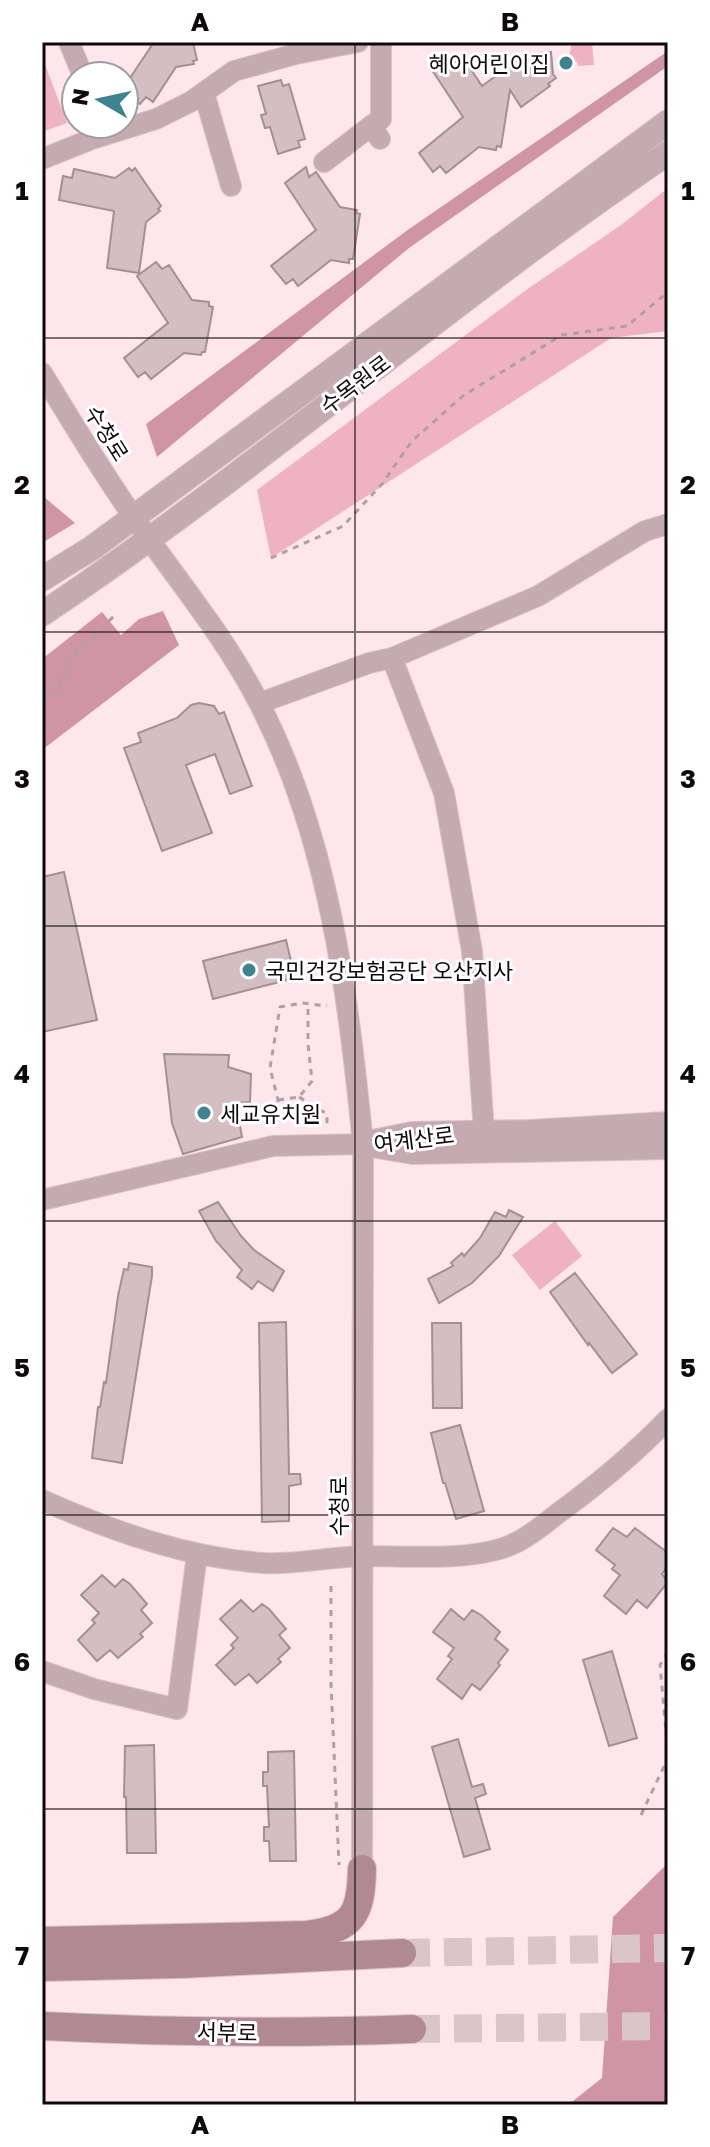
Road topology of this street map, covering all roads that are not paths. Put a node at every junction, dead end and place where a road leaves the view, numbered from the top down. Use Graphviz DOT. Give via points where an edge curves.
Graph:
graph roads {
  1 [pos="358,42"];
  2 [pos="381,42"];
  3 [pos="204,93"];
  4 [pos="140,122"];
  5 [pos="668,122"];
  6 [pos="86,140"];
  7 [pos="668,153"];
  8 [pos="42,159"];
  9 [pos="324,162"];
  10 [pos="231,186"];
  11 [pos="42,373"];
  12 [pos="134,517"];
  13 [pos="668,524"];
  14 [pos="150,541"];
  15 [pos="42,579"];
  16 [pos="42,614"];
  17 [pos="392,658"];
  18 [pos="260,703"];
  19 [pos="668,1124"];
  20 [pos="484,1133"];
  21 [pos="363,1144"];
  22 [pos="668,1147"];
  23 [pos="42,1200"];
  24 [pos="668,1419"];
  25 [pos="42,1500"];
  26 [pos="197,1554"];
  27 [pos="362,1556"];
  28 [pos="42,1671"];
  29 [pos="350,1869"];
  30 [pos="42,1941"];
  31 [pos="402,1953"];
  32 [pos="42,1967"];
  33 [pos="42,2026"];
  34 [pos="412,2029"];
  1 -- 3 [label="street" via="234,71"];
  2 -- 9 [label="street" via="381,119 376,133"];
  3 -- 4 [label="street"];
  3 -- 10 [label="street"];
  5 -- 12 [label="street, 수목원로"];
  6 -- 8 [label="street"];
  7 -- 14 [label="street, 수목원로" via="437,321"];
  11 -- 12 [label="street, 수청로"];
  12 -- 14 [label="street, 수청로"];
  12 -- 15 [label="street, 수목원로"];
  13 -- 17 [label="street" via="645,531 538,596"];
  14 -- 16 [label="street, 수목원로"];
  14 -- 18 [label="street, 수청로"];
  17 -- 18 [label="street"];
  17 -- 20 [label="street" via="444,793 472,951"];
  18 -- 21 [label="street, 수청로" via="301,799 331,913"];
  19 -- 20 [label="street, 여계산로"];
  20 -- 21 [label="street, 여계산로" via="412,1134"];
  21 -- 22 [label="street, 여계산로" via="413,1152"];
  21 -- 23 [label="street" via="273,1146"];
  21 -- 27 [label="street, 수청로"];
  24 -- 27 [label="street" via="583,1494 506,1547 448,1557"];
  25 -- 26 [label="street"];
  26 -- 27 [label="street" via="267,1563"];
  26 -- 28 [label="street" via="177,1709"];
  27 -- 29 [label="street, 수청로"];
  29 -- 30 [label="main road" via="361,1894 357,1910 347,1923 329,1932"];
  31 -- 32 [label="main road"];
  33 -- 34 [label="main road, 서부로" via="287,2033"];
}
